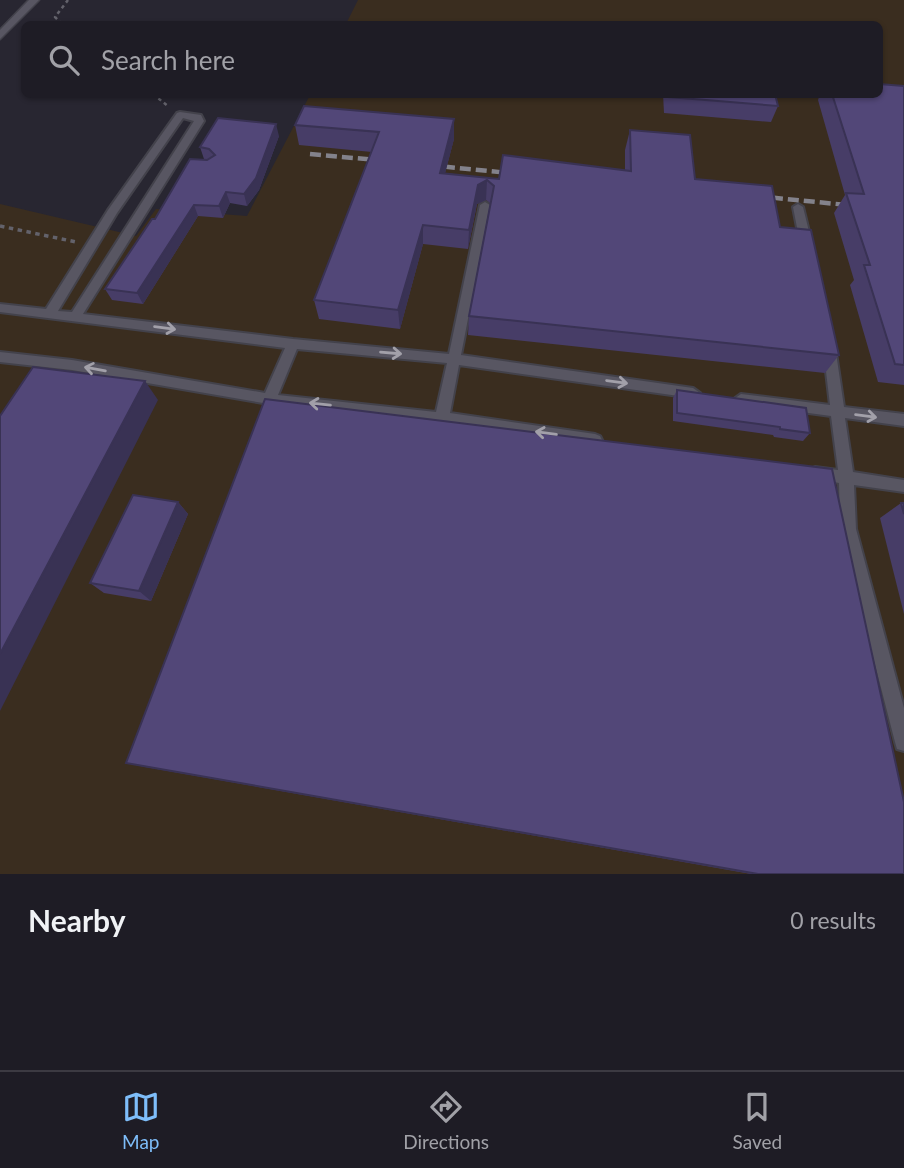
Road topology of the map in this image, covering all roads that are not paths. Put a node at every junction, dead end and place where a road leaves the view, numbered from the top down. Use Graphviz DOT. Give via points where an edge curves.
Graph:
graph roads {
  1 [pos="34,0"];
  2 [pos="0,36"];
  3 [pos="153,156"];
  4 [pos="175,160"];
  5 [pos="187,162"];
  6 [pos="485,205"];
  7 [pos="798,207"];
  8 [pos="112,212"];
  9 [pos="139,217"];
  10 [pos="810,261"];
  11 [pos="0,308"];
  12 [pos="49,316"];
  13 [pos="75,317"];
  14 [pos="825,329"];
  15 [pos="293,344"];
  16 [pos="0,357"];
  17 [pos="454,359"];
  18 [pos="269,399"];
  19 [pos="837,412"];
  20 [pos="442,418"];
  21 [pos="904,421"];
  22 [pos="604,442"];
  23 [pos="806,471"];
  24 [pos="846,477"];
  25 [pos="904,486"];
  26 [pos="904,742"];
  1 -- 2 [label="street"];
  3 -- 4 [label="lane"];
  3 -- 4 [label="lane" via="180,115 198,117"];
  3 -- 8 [label="lane"];
  4 -- 5 [label="lane"];
  4 -- 9 [label="lane"];
  6 -- 17 [label="lane"];
  7 -- 10 [label="lane"];
  8 -- 9 [label="lane"];
  8 -- 12 [label="lane"];
  9 -- 13 [label="lane"];
  11 -- 12 [label="lane"];
  12 -- 13 [label="lane"];
  13 -- 15 [label="lane, one-way"];
  14 -- 19 [label="lane"];
  15 -- 17 [label="lane, one-way"];
  15 -- 18 [label="lane"];
  18 -- 16 [label="lane, one-way"];
  17 -- 19 [label="lane, one-way"];
  17 -- 20 [label="lane"];
  20 -- 18 [label="lane, one-way"];
  19 -- 21 [label="lane, one-way"];
  19 -- 24 [label="lane"];
  22 -- 20 [label="lane, one-way"];
  23 -- 24 [label="lane"];
  24 -- 25 [label="lane"];
  24 -- 26 [label="lane" via="848,529"];
}
